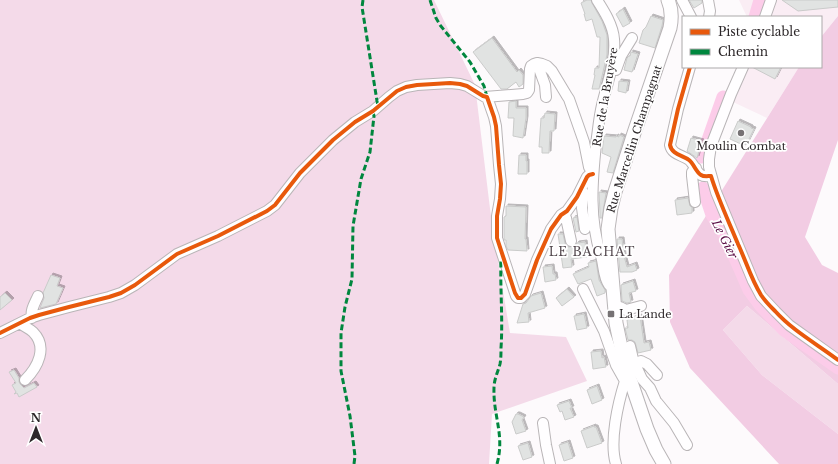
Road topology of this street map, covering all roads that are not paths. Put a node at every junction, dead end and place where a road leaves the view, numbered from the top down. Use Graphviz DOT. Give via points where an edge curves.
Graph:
graph roads {
  1 [pos="597,0"];
  2 [pos="668,0"];
  3 [pos="682,0"];
  4 [pos="708,0"];
  5 [pos="771,0"];
  6 [pos="690,16"];
  7 [pos="709,16"];
  8 [pos="765,16"];
  9 [pos="632,38"];
  10 [pos="537,63"];
  11 [pos="690,68"];
  12 [pos="743,68"];
  13 [pos="604,96"];
  14 [pos="487,97"];
  15 [pos="546,97"];
  16 [pos="696,168"];
  17 [pos="593,174"];
  18 [pos="711,176"];
  19 [pos="581,190"];
  20 [pos="694,202"];
  21 [pos="564,213"];
  22 [pos="585,229"];
  23 [pos="571,242"];
  24 [pos="613,285"];
  25 [pos="583,289"];
  26 [pos="38,296"];
  27 [pos="641,306"];
  28 [pos="614,307"];
  29 [pos="32,318"];
  30 [pos="20,323"];
  31 [pos="0,333"];
  32 [pos="630,346"];
  33 [pos="838,360"];
  34 [pos="636,363"];
  35 [pos="657,375"];
  36 [pos="25,380"];
  37 [pos="632,380"];
  38 [pos="543,423"];
  39 [pos="687,445"];
  40 [pos="550,464"];
  41 [pos="616,464"];
  42 [pos="664,464"];
  1 -- 13 [label="street, Rue de la Bruyère" via="609,21 614,37 613,63"];
  2 -- 24 [label="main road, Rue Marcellin Champagnat" via="672,16 670,28 611,208 608,238"];
  3 -- 6 [label="street"];
  4 -- 7 [label="street"];
  5 -- 8 [label="street"];
  9 -- 13 [label="street" via="621,56 607,96"];
  10 -- 14 [label="street" via="531,66 530,87 527,93"];
  10 -- 15 [label="street" via="545,85"];
  10 -- 17 [label="street" via="547,66 552,71 569,100"];
  11 -- 16 [label="street" via="670,145 674,153 690,160"];
  12 -- 18 [label="street" via="711,146"];
  13 -- 17 [label="street, Rue de la Bruyère"];
  14 -- 21 [label="street" via="496,126 501,184 497,238 518,298 525,294 551,229"];
  14 -- 29 [label="street" via="467,86 450,83 417,85 397,91 333,140 267,211 177,254 135,286 121,293"];
  16 -- 18 [label="street" via="701,175"];
  16 -- 20 [label="street" via="692,172"];
  17 -- 19 [label="street" via="587,176"];
  17 -- 24 [label="street, Rue de la Bruyère" via="592,210 596,240 606,281"];
  18 -- 33 [label="street" via="725,215 761,296 789,325"];
  19 -- 21 [label="street"];
  19 -- 22 [label="street"];
  21 -- 23 [label="street"];
  24 -- 28 [label="main road, Rue Marcellin Champagnat"];
  25 -- 37 [label="street" via="604,331 616,365"];
  26 -- 29 [label="street" via="31,314"];
  27 -- 28 [label="street" via="626,310"];
  28 -- 37 [label="main road, Rue Marcellin Champagnat" via="619,341"];
  29 -- 30 [label="street"];
  30 -- 31 [label="street"];
  30 -- 36 [label="street" via="34,333 41,348 36,366"];
  32 -- 34 [label="street"];
  34 -- 35 [label="street" via="645,363"];
  34 -- 37 [label="street"];
  37 -- 39 [label="street" via="650,388 656,401 674,423"];
  37 -- 41 [label="street" via="615,425"];
  37 -- 42 [label="main road, Rue Marcellin Champagnat" via="651,439"];
  38 -- 40 [label="street"];
}
